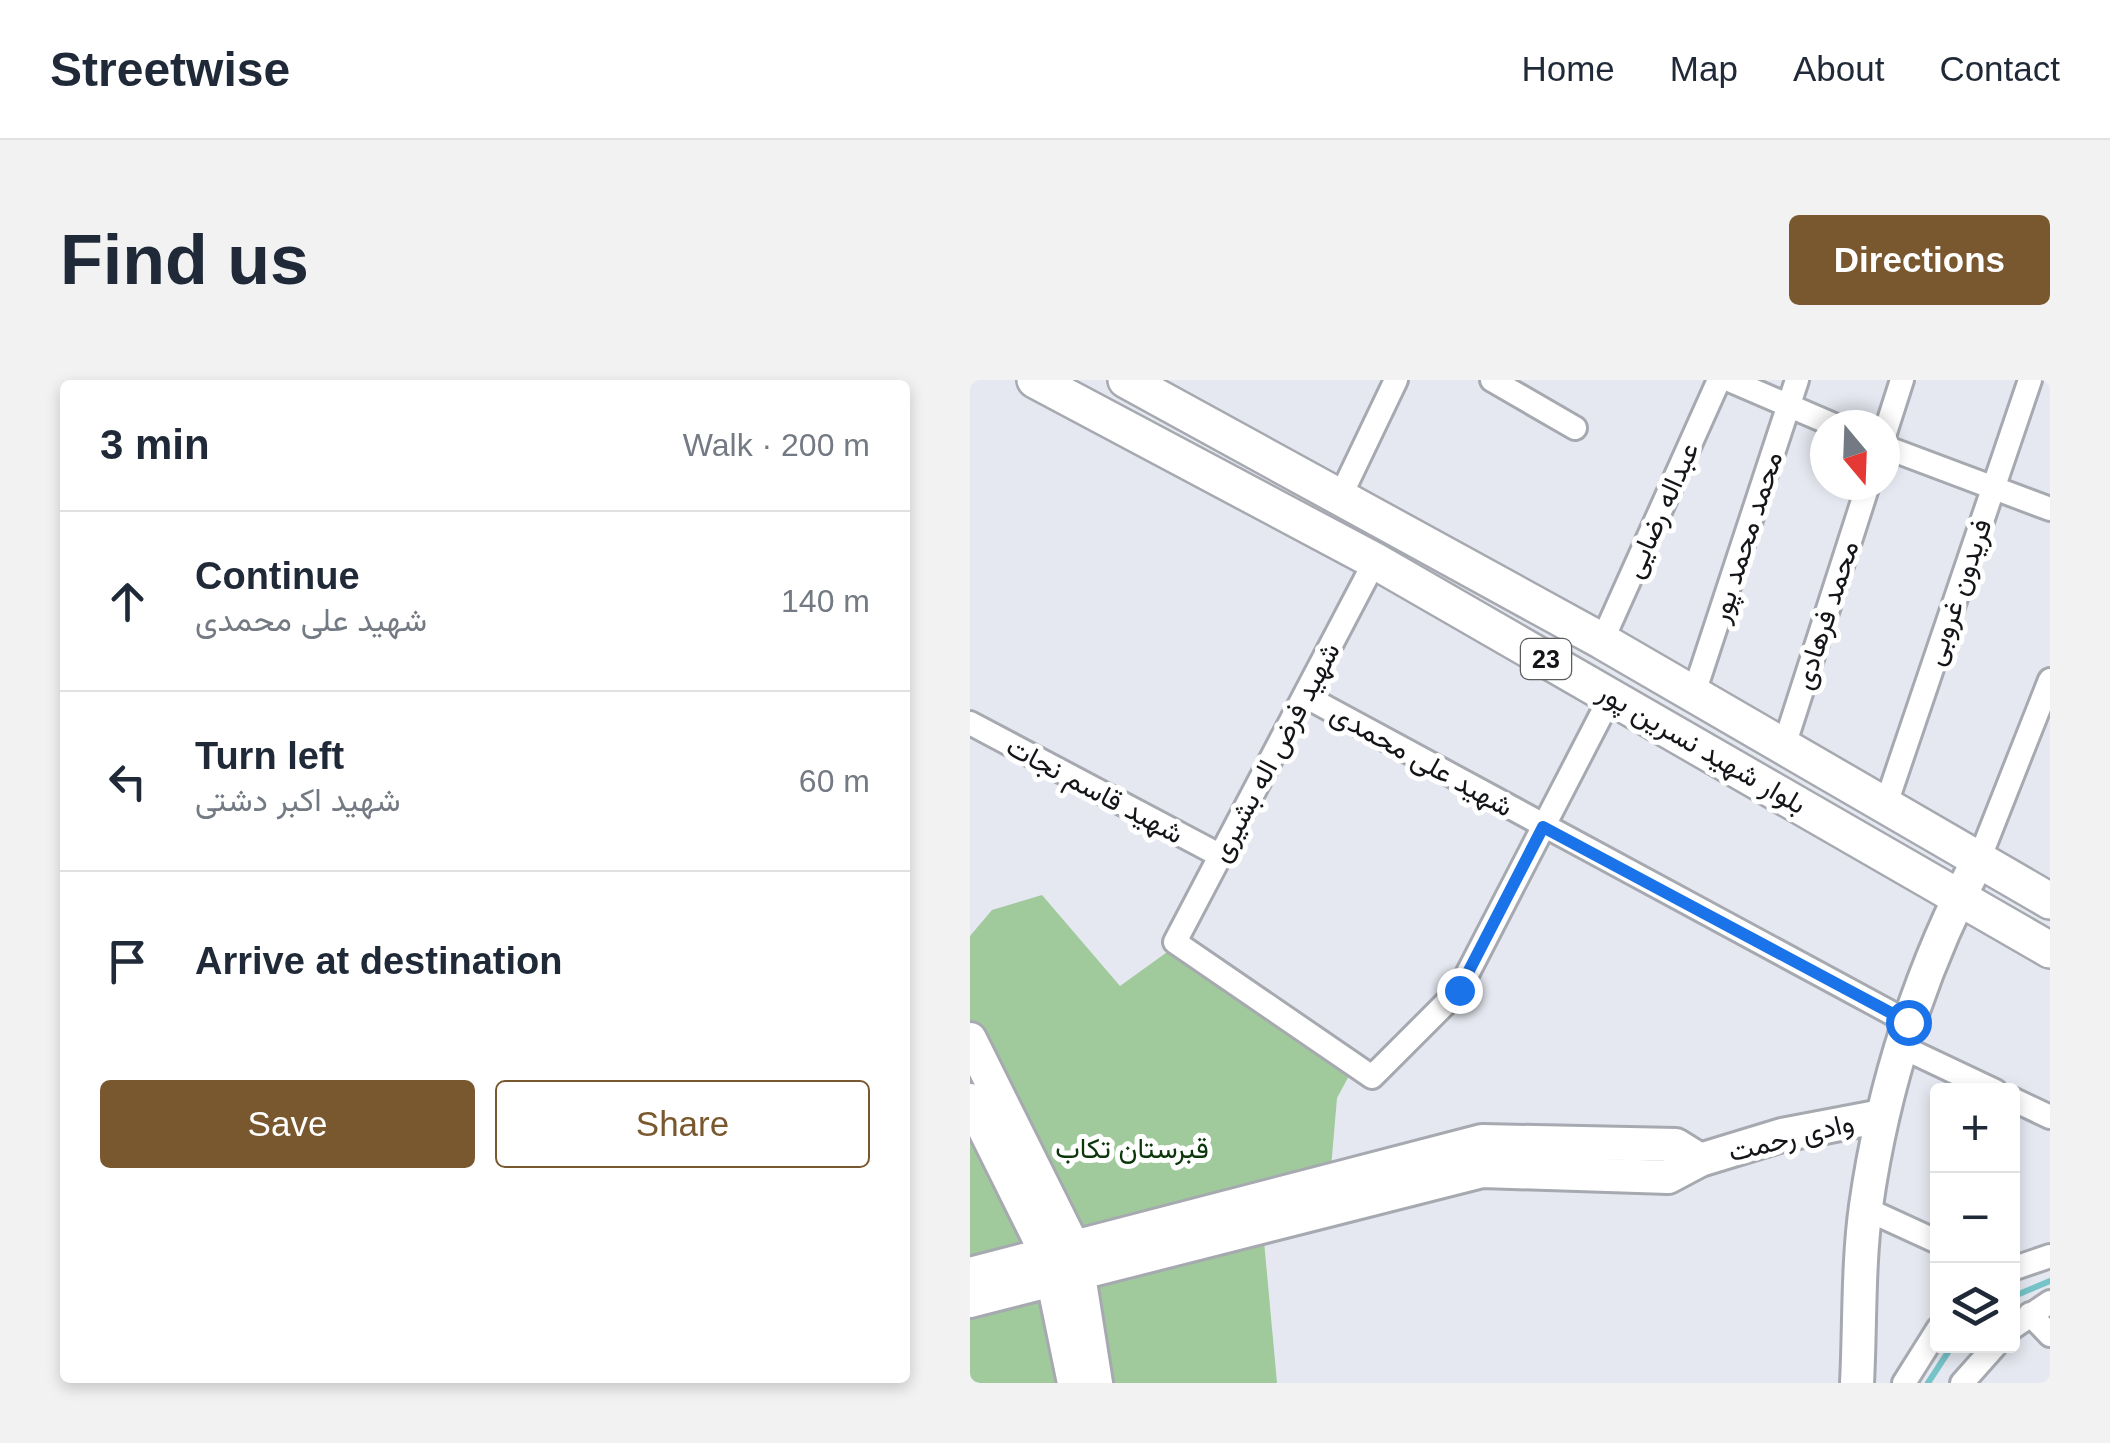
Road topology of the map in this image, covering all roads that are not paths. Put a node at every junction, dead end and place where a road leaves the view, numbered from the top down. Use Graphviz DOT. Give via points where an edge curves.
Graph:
graph roads {
  1 [pos="1035,380"];
  2 [pos="1126,380"];
  3 [pos="1396,380"];
  4 [pos="1492,380"];
  5 [pos="1718,380"];
  6 [pos="1728,380"];
  7 [pos="1797,380"];
  8 [pos="1902,380"];
  9 [pos="2030,380"];
  10 [pos="1789,405"];
  11 [pos="1892,410"];
  12 [pos="1810,414"];
  13 [pos="1575,428"];
  14 [pos="1900,452"];
  15 [pos="1993,486"];
  16 [pos="1341,495"];
  17 [pos="1863,500"];
  18 [pos="2050,509"];
  19 [pos="1375,561"];
  20 [pos="1602,640"];
  21 [pos="2050,680"];
  22 [pos="1694,693"];
  23 [pos="1305,696"];
  24 [pos="1611,696"];
  25 [pos="970,724"];
  26 [pos="1784,746"];
  27 [pos="1886,804"];
  28 [pos="1543,827"];
  29 [pos="1221,856"];
  30 [pos="1980,857"];
  31 [pos="1960,896"];
  32 [pos="2050,901"];
  33 [pos="2050,950"];
  34 [pos="1905,1034"];
  35 [pos="970,1039"];
  36 [pos="1983,1083"];
  37 [pos="970,1100"];
  38 [pos="2020,1103"];
  39 [pos="1882,1116"];
  40 [pos="2050,1116"];
  41 [pos="1866,1209"];
  42 [pos="1930,1238"];
  43 [pos="2050,1256"];
  44 [pos="1065,1266"];
  45 [pos="2020,1266"];
  46 [pos="970,1274"];
  47 [pos="970,1301"];
  48 [pos="2031,1314"];
  49 [pos="2050,1335"];
  50 [pos="1930,1341"];
  51 [pos="1989,1353"];
  52 [pos="1074,1383"];
  53 [pos="1096,1383"];
  54 [pos="1857,1383"];
  55 [pos="1904,1383"];
  56 [pos="1962,1383"];
  1 -- 19 [label="main road, بلوار شهید نسرین پور / 23"];
  2 -- 16 [label="main road, بلوار شهید نسرین پور / 23"];
  3 -- 16 [label="street"];
  4 -- 13 [label="street"];
  5 -- 20 [label="street, عبداله رضایی"];
  6 -- 10 [label="street"];
  7 -- 10 [label="street, محمد محمد پور"];
  8 -- 11 [label="street"];
  9 -- 15 [label="street, فریدون غروبی"];
  10 -- 12 [label="street"];
  10 -- 22 [label="street, محمد محمد پور"];
  14 -- 15 [label="street"];
  15 -- 18 [label="street"];
  15 -- 27 [label="street, فریدون غروبی"];
  16 -- 20 [label="main road, بلوار شهید نسرین پور / 23"];
  17 -- 26 [label="street, محمد فرهادی"];
  19 -- 23 [label="street, شهید فرض اله بشیری"];
  19 -- 24 [label="main road, بلوار شهید نسرین پور / 23"];
  20 -- 22 [label="main road, بلوار شهید نسرین پور / 23"];
  21 -- 30 [label="street"];
  22 -- 26 [label="main road, بلوار شهید نسرین پور / 23"];
  23 -- 28 [label="street, شهید علی محمدی"];
  23 -- 29 [label="street, شهید فرض اله بشیری"];
  24 -- 28 [label="street"];
  24 -- 31 [label="main road, بلوار شهید نسرین پور / 23"];
  25 -- 29 [label="street, شهید قاسم نجات"];
  26 -- 27 [label="main road, بلوار شهید نسرین پور / 23"];
  27 -- 30 [label="main road, بلوار شهید نسرین پور / 23"];
  28 -- 29 [label="street, شهید فرض اله بشیری" via="1459,990 1372,1077 1175,942"];
  28 -- 34 [label="street, شهید علی محمدی"];
  30 -- 31 [label="street"];
  30 -- 32 [label="main road, بلوار شهید نسرین پور / 23"];
  31 -- 33 [label="main road, بلوار شهید نسرین پور / 23"];
  31 -- 34 [label="street"];
  34 -- 36 [label="street, شهید علی محمدی"];
  34 -- 39 [label="street"];
  35 -- 44 [label="street"];
  37 -- 44 [label="street"];
  38 -- 40 [label="street"];
  39 -- 41 [label="street"];
  39 -- 44 [label="street, وادی رحمت" via="1782,1135 1700,1160 1676,1146 1482,1156"];
  41 -- 42 [label="street"];
  41 -- 54 [label="street"];
  43 -- 45 [label="street"];
  44 -- 46 [label="street"];
  44 -- 47 [label="street"];
  44 -- 52 [label="street"];
  44 -- 53 [label="street"];
  48 -- 49 [label="street"];
  50 -- 55 [label="street"];
  51 -- 56 [label="street"];
}
